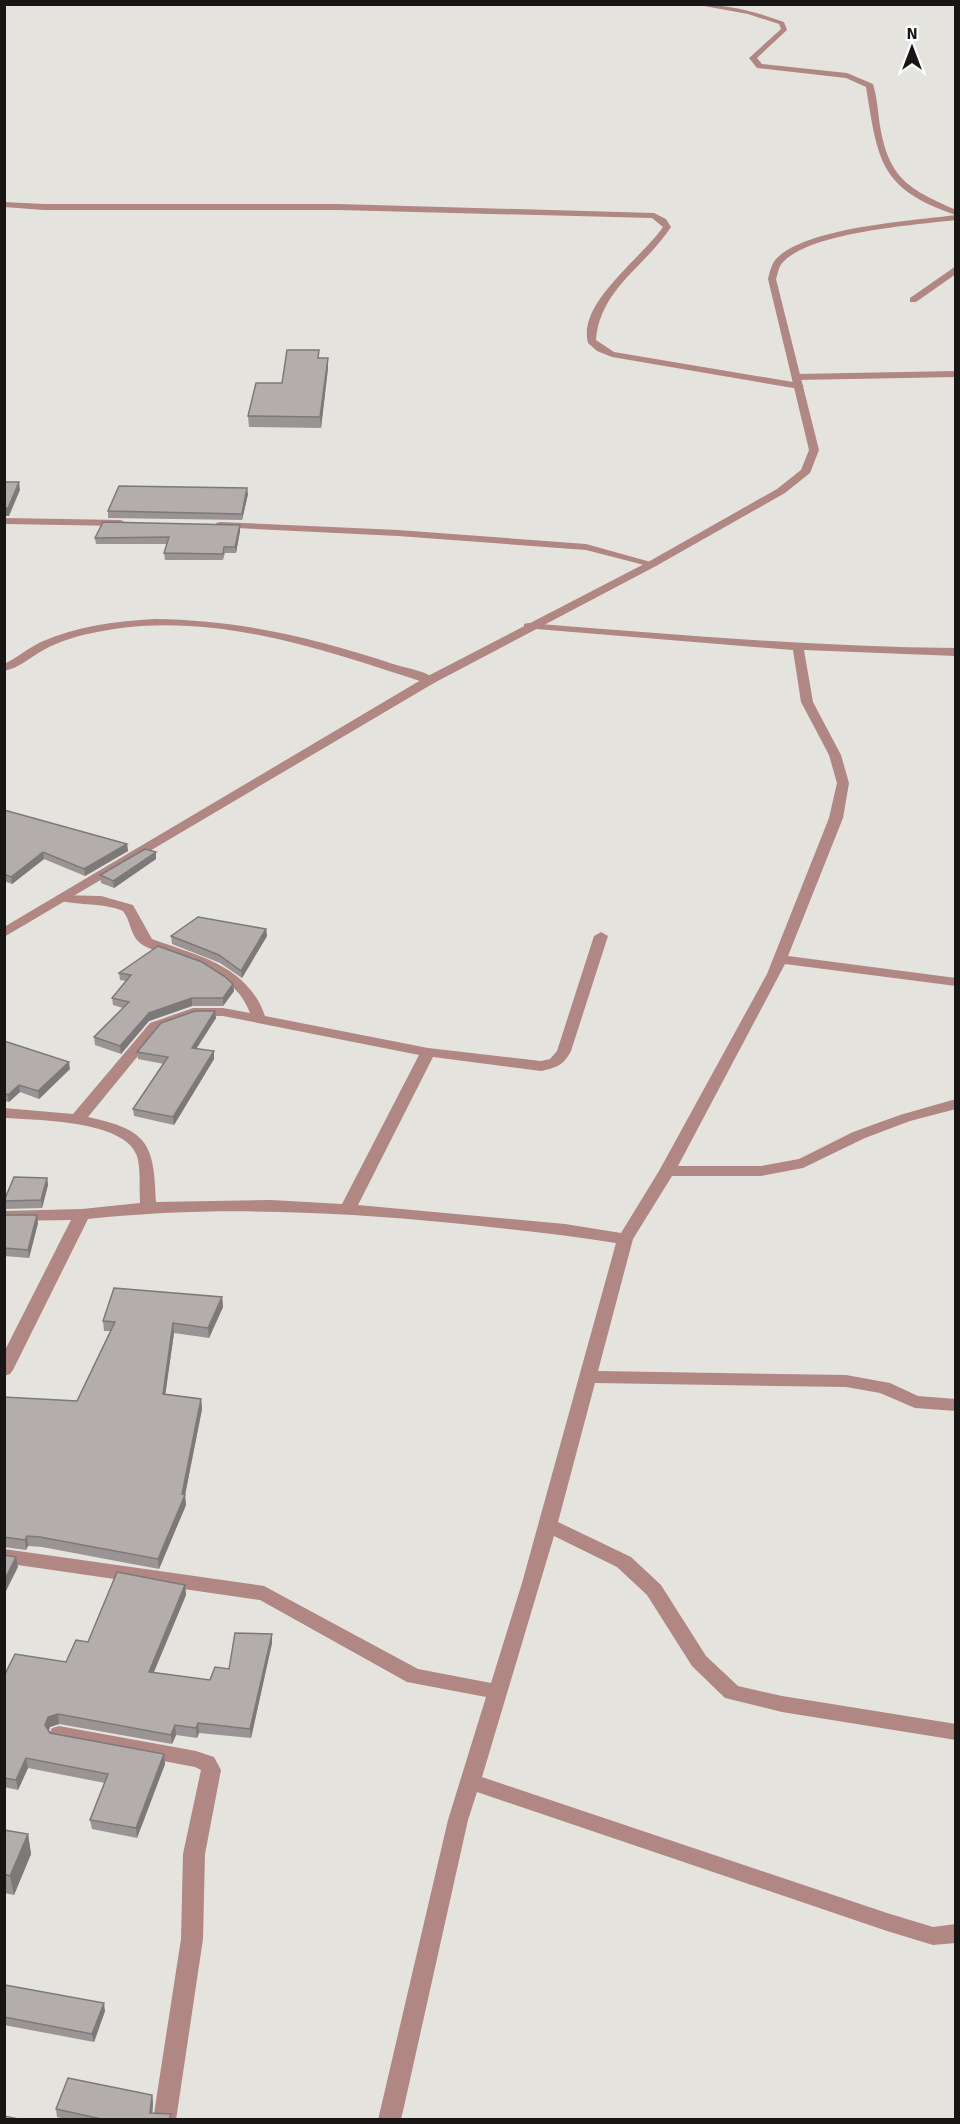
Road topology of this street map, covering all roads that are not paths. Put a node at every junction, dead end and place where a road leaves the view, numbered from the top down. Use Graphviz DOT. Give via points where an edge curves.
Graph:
graph roads {
  1 [pos="696,4"];
  2 [pos="4,204"];
  3 [pos="956,215"];
  4 [pos="956,269"];
  5 [pos="913,300"];
  6 [pos="956,374"];
  7 [pos="798,381"];
  8 [pos="4,521"];
  9 [pos="133,523"];
  10 [pos="203,524"];
  11 [pos="652,564"];
  12 [pos="528,626"];
  13 [pos="798,647"];
  14 [pos="956,652"];
  15 [pos="6,670"];
  16 [pos="430,680"];
  17 [pos="63,898"];
  18 [pos="4,933"];
  19 [pos="601,936"];
  20 [pos="780,959"];
  21 [pos="956,982"];
  22 [pos="259,1018"];
  23 [pos="428,1052"];
  24 [pos="956,1104"];
  25 [pos="4,1113"];
  26 [pos="76,1121"];
  27 [pos="667,1171"];
  28 [pos="148,1208"];
  29 [pos="347,1210"];
  30 [pos="82,1214"];
  31 [pos="4,1216"];
  32 [pos="625,1239"];
  33 [pos="4,1370"];
  34 [pos="587,1377"];
  35 [pos="956,1405"];
  36 [pos="547,1524"];
  37 [pos="4,1556"];
  38 [pos="499,1692"];
  39 [pos="956,1732"];
  40 [pos="59,1734"];
  41 [pos="470,1781"];
  42 [pos="956,1934"];
  43 [pos="164,2120"];
  44 [pos="389,2120"];
  1 -- 3 [label="street" via="749,12 782,23 785,29 753,58 760,66 831,74 870,86 884,160 894,177"];
  2 -- 7 [label="street" via="338,207 654,216 668,227 660,241 604,299 590,327 591,341 612,354"];
  3 -- 7 [label="street" via="830,237 797,249 778,262 772,279"];
  4 -- 5 [label="street"];
  6 -- 7 [label="street"];
  7 -- 11 [label="street" via="814,450 806,471 781,491"];
  8 -- 9 [label="street"];
  10 -- 11 [label="street" via="555,544 586,547"];
  11 -- 12 [label="street"];
  12 -- 13 [label="street"];
  12 -- 16 [label="street"];
  13 -- 14 [label="street"];
  13 -- 20 [label="street" via="807,702 835,755 843,783 836,818"];
  15 -- 16 [label="street" via="32,651 82,632 127,624 171,625 228,627 283,635"];
  16 -- 17 [label="street"];
  17 -- 18 [label="street"];
  17 -- 22 [label="street" via="122,904 131,910 139,936 230,978 250,995"];
  19 -- 23 [label="street" via="560,1060 541,1066"];
  20 -- 21 [label="street"];
  20 -- 27 [label="street"];
  22 -- 23 [label="street"];
  22 -- 26 [label="street" via="193,1012 155,1026"];
  23 -- 29 [label="street"];
  24 -- 27 [label="street" via="860,1135 803,1163 761,1171"];
  25 -- 26 [label="street"];
  26 -- 28 [label="street" via="126,1133 143,1153"];
  27 -- 32 [label="street"];
  28 -- 29 [label="street" via="271,1205"];
  28 -- 30 [label="street"];
  29 -- 32 [label="street" via="565,1229"];
  30 -- 31 [label="street"];
  30 -- 33 [label="street"];
  32 -- 34 [label="street"];
  34 -- 35 [label="street" via="846,1381 884,1387 915,1402"];
  34 -- 36 [label="street"];
  36 -- 38 [label="street"];
  36 -- 39 [label="street" via="624,1562 654,1590 699,1661 732,1692 782,1704"];
  37 -- 38 [label="street" via="264,1593 414,1676"];
  38 -- 41 [label="street"];
  40 -- 43 [label="street" via="196,1759 207,1763 211,1770 194,1854 192,1939"];
  41 -- 42 [label="street" via="887,1922 933,1936"];
  41 -- 44 [label="street"];
}
